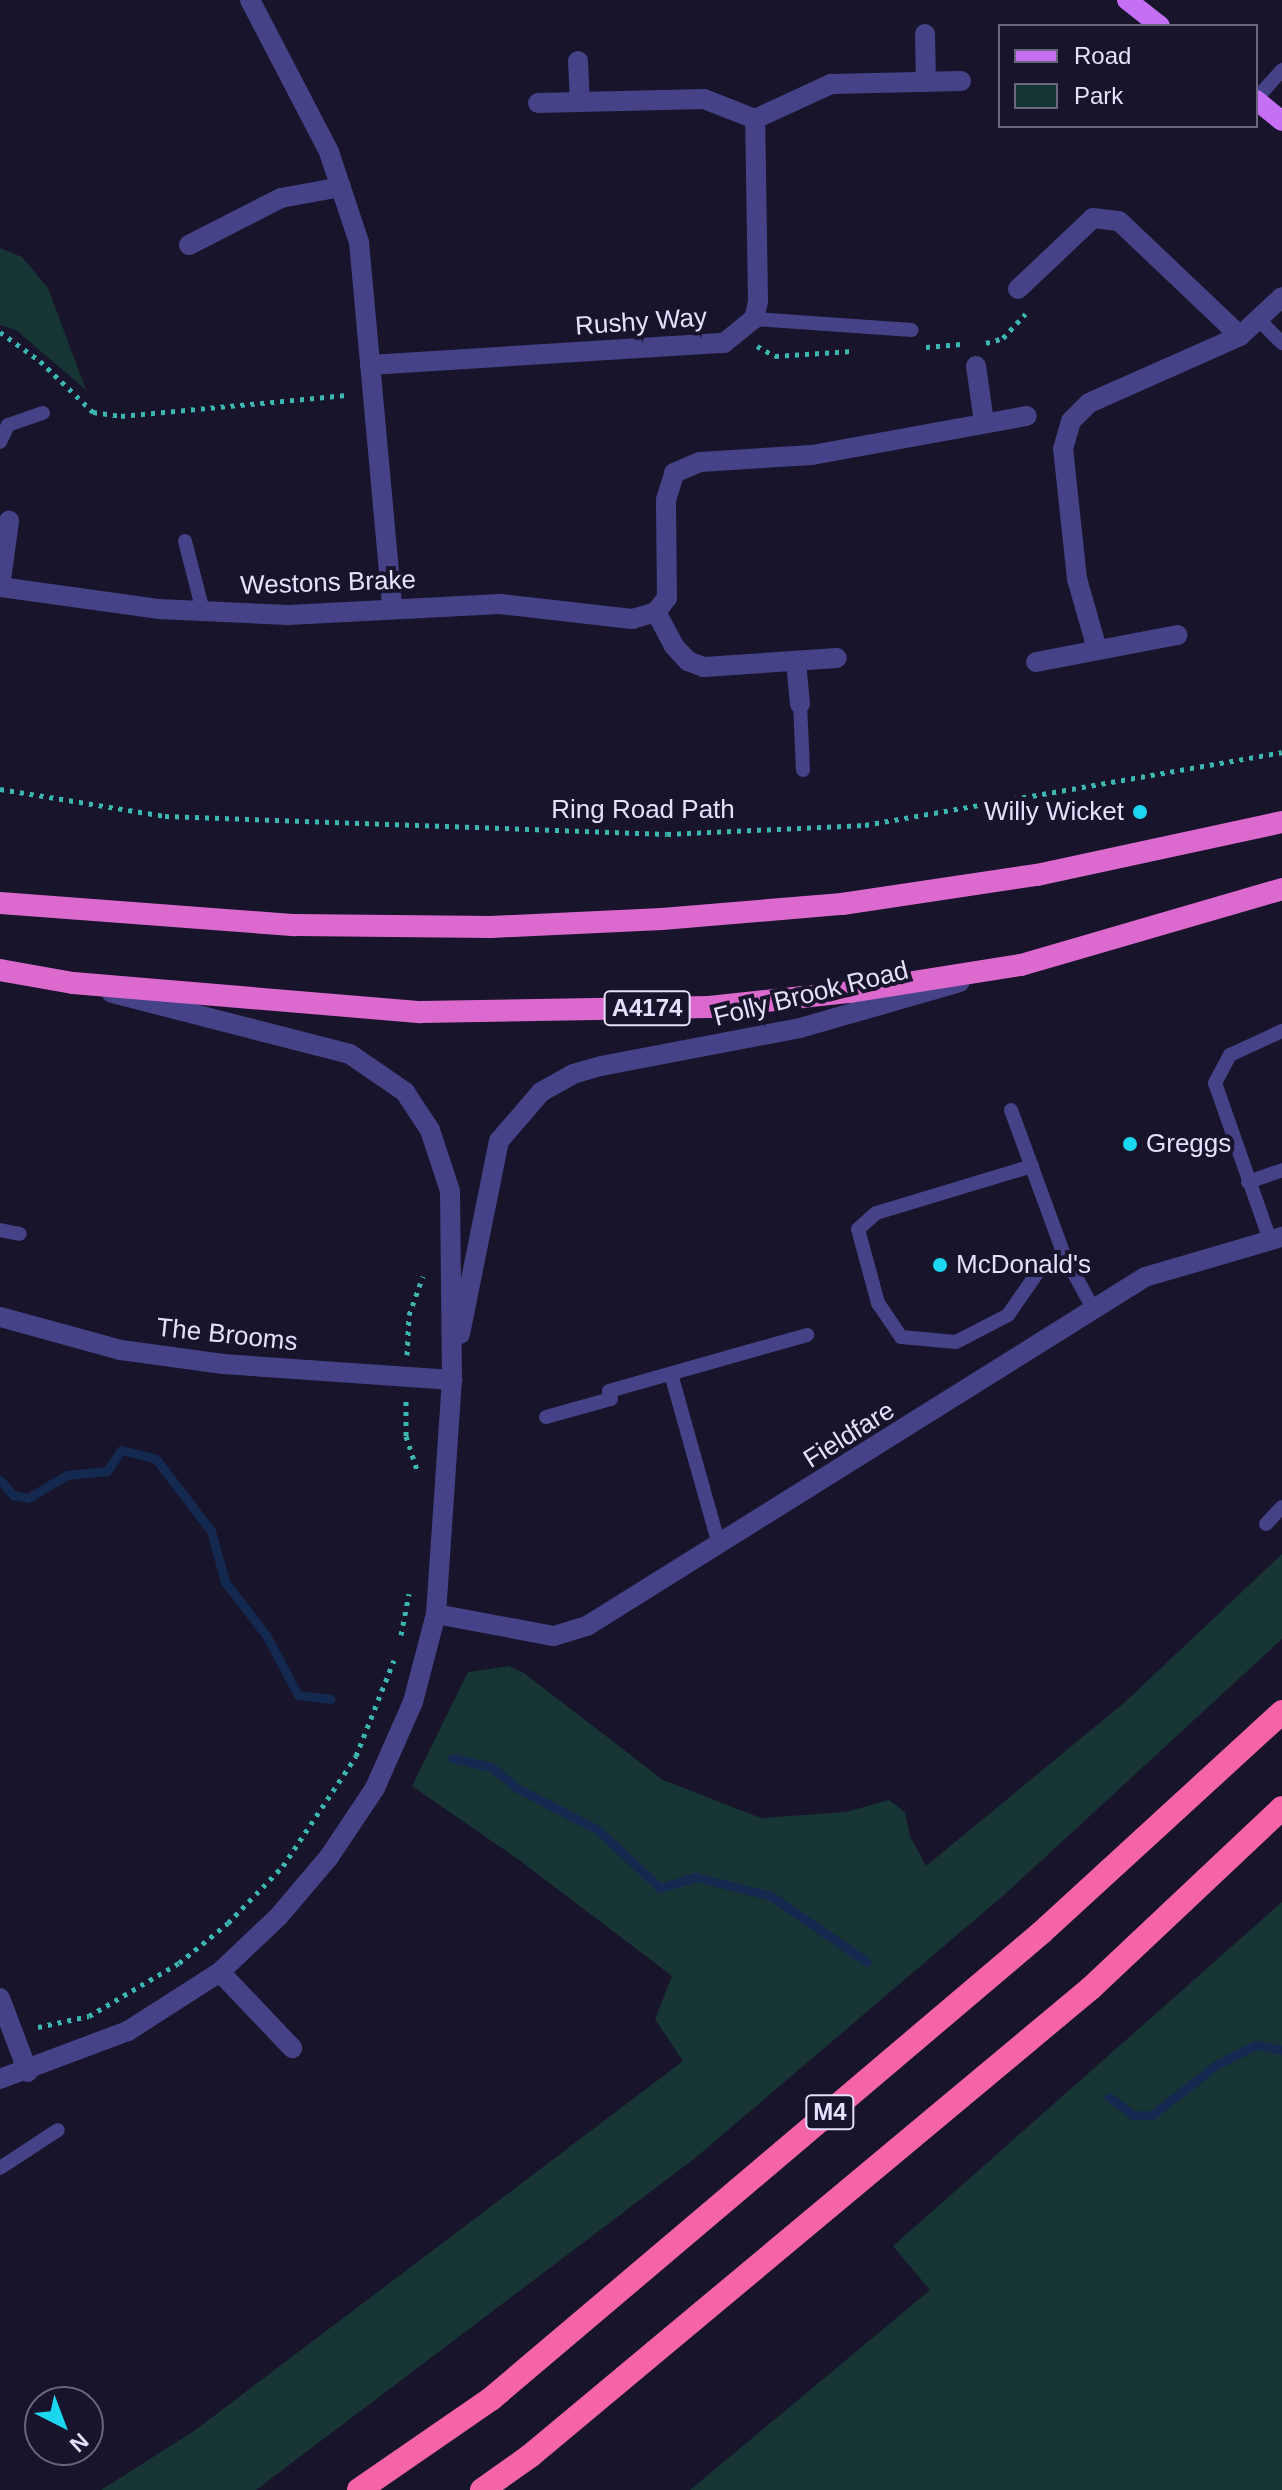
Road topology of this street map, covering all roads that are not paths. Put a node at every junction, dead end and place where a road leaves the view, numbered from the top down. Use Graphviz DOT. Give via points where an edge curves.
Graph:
graph roads {
  1 [pos="250,0"];
  2 [pos="1127,0"];
  3 [pos="1157,24"];
  4 [pos="925,34"];
  5 [pos="578,61"];
  6 [pos="1282,70"];
  7 [pos="961,81"];
  8 [pos="926,82"];
  9 [pos="1258,98"];
  10 [pos="580,102"];
  11 [pos="1258,102"];
  12 [pos="538,103"];
  13 [pos="755,119"];
  14 [pos="1282,121"];
  15 [pos="341,187"];
  16 [pos="189,245"];
  17 [pos="1018,289"];
  18 [pos="1282,297"];
  19 [pos="754,319"];
  20 [pos="1259,320"];
  21 [pos="912,330"];
  22 [pos="1240,336"];
  23 [pos="1282,343"];
  24 [pos="370,365"];
  25 [pos="976,366"];
  26 [pos="43,413"];
  27 [pos="1026,416"];
  28 [pos="984,422"];
  29 [pos="0,442"];
  30 [pos="4,515"];
  31 [pos="185,541"];
  32 [pos="0,587"];
  33 [pos="392,607"];
  34 [pos="203,611"];
  35 [pos="656,612"];
  36 [pos="1177,635"];
  37 [pos="1097,649"];
  38 [pos="837,658"];
  39 [pos="796,662"];
  40 [pos="1036,662"];
  41 [pos="800,704"];
  42 [pos="803,770"];
  43 [pos="1282,822"];
  44 [pos="1282,889"];
  45 [pos="0,903"];
  46 [pos="1021,965"];
  47 [pos="0,970"];
  48 [pos="73,983"];
  49 [pos="1282,1031"];
  50 [pos="1011,1110"];
  51 [pos="1032,1166"];
  52 [pos="1282,1170"];
  53 [pos="1248,1182"];
  54 [pos="0,1230"];
  55 [pos="20,1234"];
  56 [pos="1276,1239"];
  57 [pos="1064,1255"];
  58 [pos="1094,1310"];
  59 [pos="0,1317"];
  60 [pos="807,1335"];
  61 [pos="671,1374"];
  62 [pos="452,1380"];
  63 [pos="546,1417"];
  64 [pos="1282,1507"];
  65 [pos="1266,1524"];
  66 [pos="719,1545"];
  67 [pos="436,1614"];
  68 [pos="1282,1712"];
  69 [pos="1282,1808"];
  70 [pos="220,1972"];
  71 [pos="0,1998"];
  72 [pos="292,2048"];
  73 [pos="28,2072"];
  74 [pos="0,2079"];
  75 [pos="58,2130"];
  76 [pos="0,2168"];
  77 [pos="359,2490"];
  78 [pos="482,2490"];
  1 -- 15 [label="street" via="329,152"];
  2 -- 3 [label="main road"];
  4 -- 8 [label="street"];
  5 -- 10 [label="street"];
  6 -- 9 [label="lane"];
  7 -- 8 [label="street"];
  8 -- 13 [label="street" via="831,84"];
  10 -- 12 [label="street"];
  10 -- 13 [label="street" via="704,99"];
  11 -- 14 [label="main road"];
  13 -- 19 [label="street"];
  15 -- 16 [label="street" via="281,198"];
  15 -- 24 [label="street" via="359,242"];
  17 -- 22 [label="street" via="1093,218 1119,221"];
  18 -- 20 [label="street"];
  19 -- 21 [label="lane"];
  19 -- 24 [label="street, Rushy Way" via="724,343"];
  20 -- 22 [label="street"];
  20 -- 23 [label="lane"];
  22 -- 37 [label="street" via="1089,403 1071,421 1063,449 1077,579"];
  24 -- 33 [label="street"];
  25 -- 28 [label="street"];
  26 -- 29 [label="lane" via="8,425"];
  27 -- 28 [label="street"];
  28 -- 35 [label="street" via="812,455 700,462 674,473 666,500 671,575 667,598"];
  30 -- 32 [label="street"];
  31 -- 34 [label="lane"];
  32 -- 34 [label="street, Westons Brake"];
  33 -- 34 [label="street, Westons Brake" via="288,615"];
  33 -- 35 [label="street, Westons Brake" via="500,604 632,619"];
  35 -- 39 [label="street" via="674,646 688,661 704,667"];
  36 -- 37 [label="street"];
  37 -- 40 [label="street"];
  38 -- 39 [label="street"];
  39 -- 41 [label="street"];
  41 -- 42 [label="lane"];
  43 -- 45 [label="highway" via="1037,875 842,904 662,919 491,927 295,925"];
  44 -- 46 [label="highway, A4174"];
  46 -- 48 [label="highway, A4174" via="850,992 678,1007 421,1012"];
  46 -- 62 [label="street, Folly Brook Road" via="800,1028 601,1066 541,1092 499,1141"];
  47 -- 48 [label="highway, A4174"];
  48 -- 62 [label="street, Folly Brook Road" via="350,1054 405,1092 430,1130 450,1191"];
  49 -- 53 [label="lane" via="1230,1055 1215,1083"];
  50 -- 51 [label="lane"];
  51 -- 57 [label="lane"];
  51 -- 57 [label="lane" via="876,1213 858,1229 878,1303 901,1337 956,1342 1008,1315 1040,1269"];
  52 -- 53 [label="lane"];
  53 -- 56 [label="lane"];
  54 -- 55 [label="lane"];
  56 -- 58 [label="street, Fieldfare" via="1145,1277"];
  57 -- 58 [label="lane"];
  58 -- 66 [label="street, Fieldfare"];
  59 -- 62 [label="street, The Brooms" via="121,1350"];
  60 -- 61 [label="lane"];
  61 -- 63 [label="lane"];
  61 -- 66 [label="lane"];
  62 -- 67 [label="street, Folly Brook Road"];
  64 -- 65 [label="lane"];
  66 -- 67 [label="street, Fieldfare" via="587,1626 554,1636"];
  67 -- 70 [label="street, Folly Brook Road" via="413,1702 375,1788 329,1857 279,1916"];
  68 -- 77 [label="highway, M4" via="1041,1933 503,2389"];
  69 -- 78 [label="highway" via="1091,1988 530,2456"];
  70 -- 72 [label="street"];
  70 -- 73 [label="street, Folly Brook Road" via="128,2031"];
  71 -- 73 [label="street"];
  73 -- 74 [label="street, Folly Brook Road"];
  75 -- 76 [label="lane"];
}
